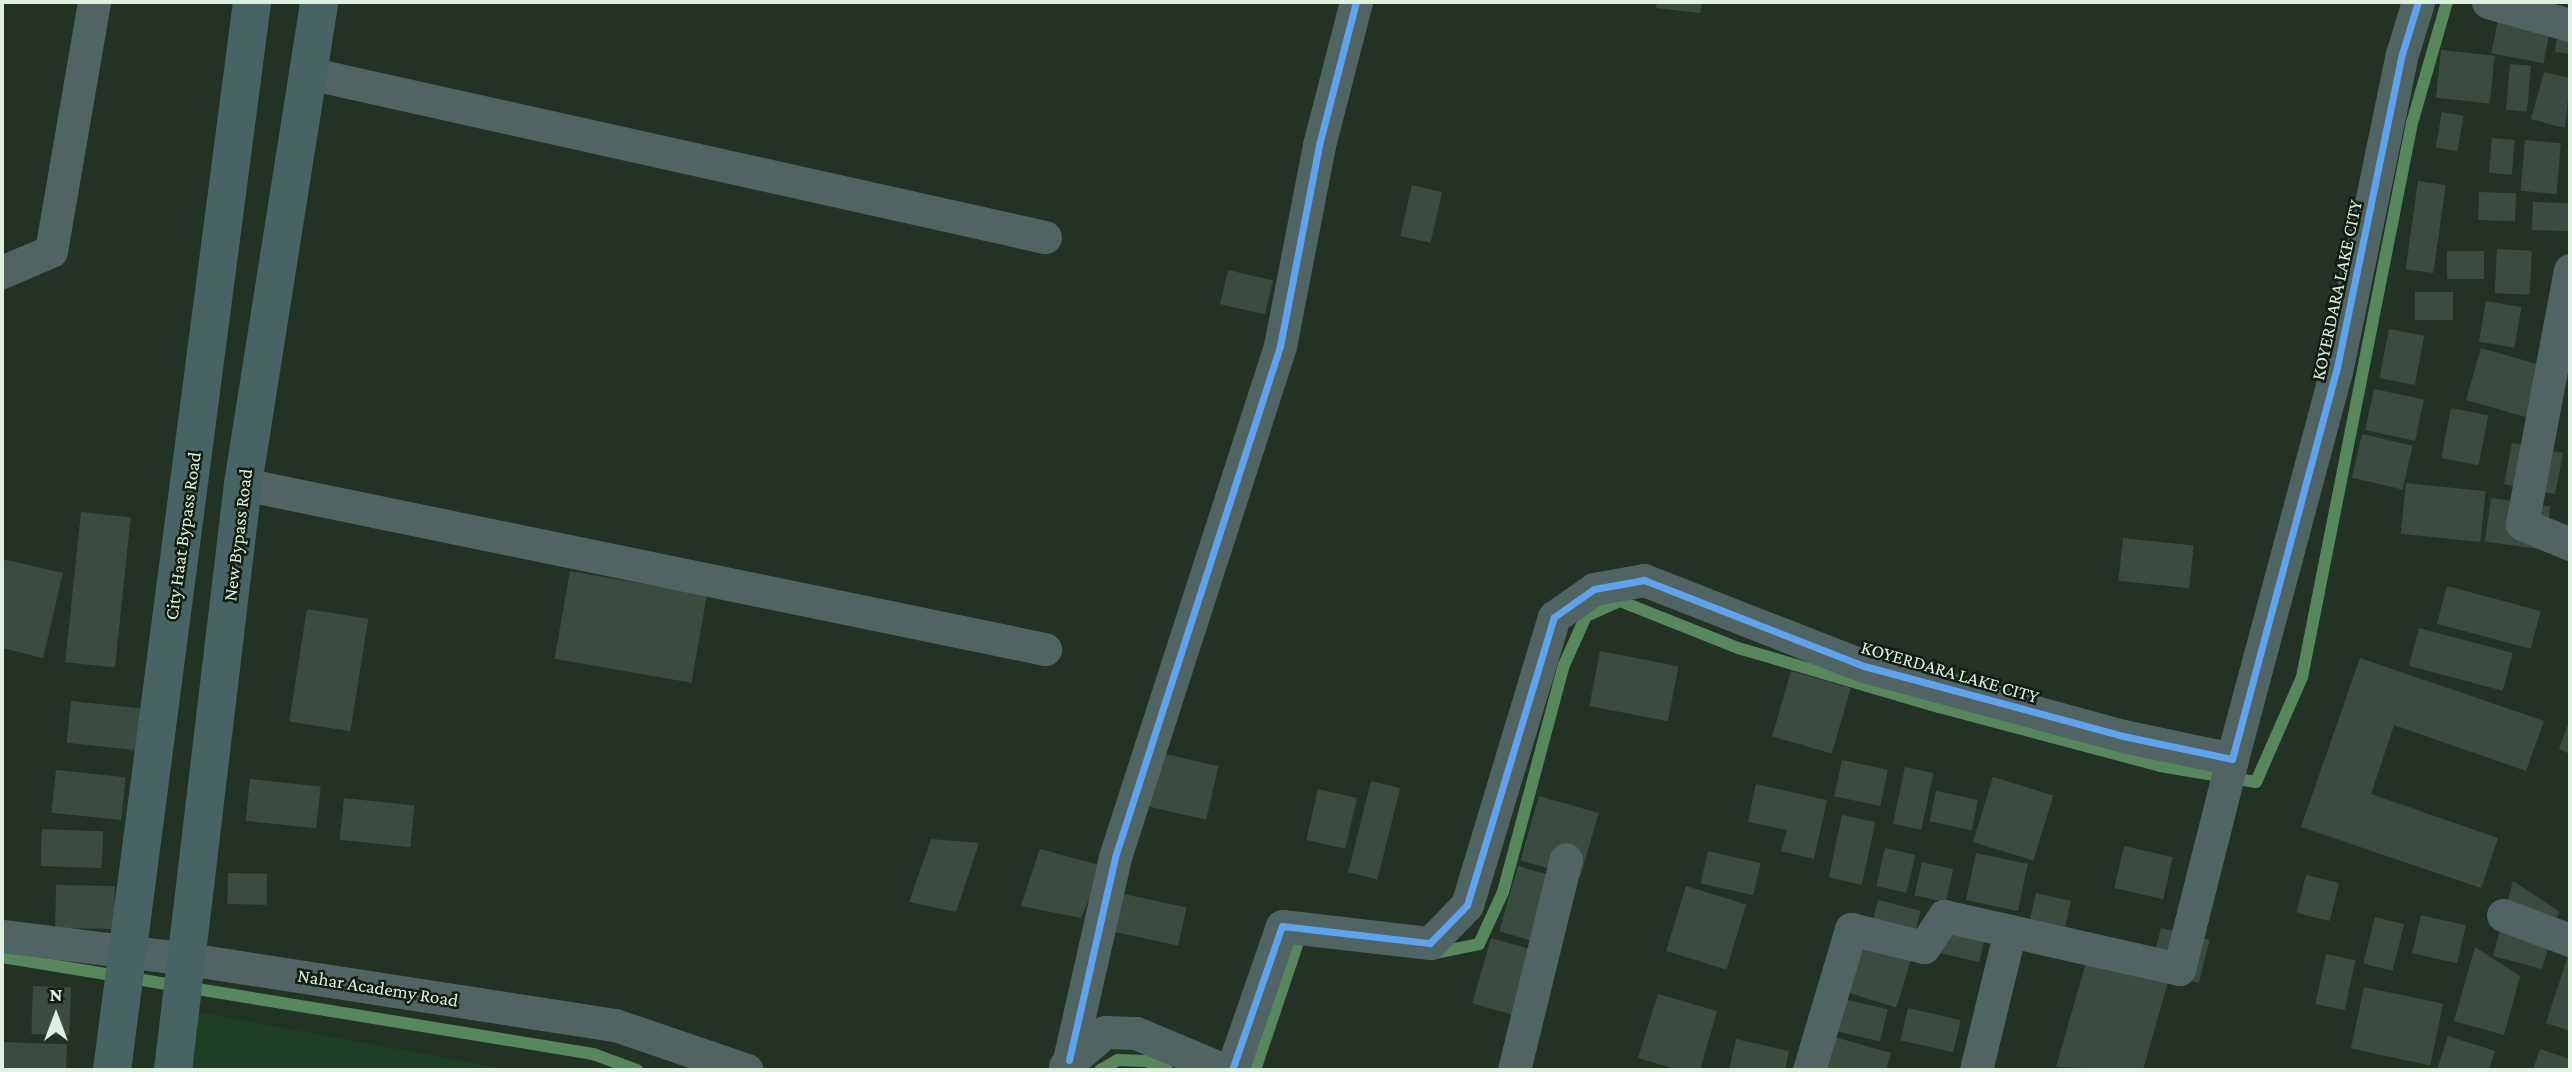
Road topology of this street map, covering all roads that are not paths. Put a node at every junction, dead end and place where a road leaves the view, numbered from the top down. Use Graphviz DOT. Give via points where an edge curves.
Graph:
graph roads {
  1 [pos="94,2"];
  2 [pos="252,2"];
  3 [pos="320,2"];
  4 [pos="1356,2"];
  5 [pos="2418,2"];
  6 [pos="2488,2"];
  7 [pos="2570,25"];
  8 [pos="308,73"];
  9 [pos="1045,237"];
  10 [pos="2570,270"];
  11 [pos="2,272"];
  12 [pos="243,485"];
  13 [pos="2570,544"];
  14 [pos="1045,649"];
  15 [pos="2232,759"];
  16 [pos="1566,859"];
  17 [pos="2503,915"];
  18 [pos="2010,931"];
  19 [pos="2,936"];
  20 [pos="2570,940"];
  21 [pos="127,952"];
  22 [pos="188,959"];
  23 [pos="1065,1065"];
  24 [pos="111,1070"];
  25 [pos="173,1070"];
  26 [pos="747,1070"];
  27 [pos="1224,1070"];
  28 [pos="1232,1070"];
  29 [pos="1514,1070"];
  30 [pos="1809,1070"];
  31 [pos="1976,1070"];
  1 -- 11 [label="street" via="51,251"];
  2 -- 21 [label="main road, City Haat Bypass Road"];
  3 -- 8 [label="main road, New Bypass Road"];
  4 -- 23 [label="street" via="1319,145 1280,346 1115,857"];
  5 -- 15 [label="street, KOYERDARA LAKE CITY" via="2402,54 2336,372"];
  6 -- 7 [label="street"];
  8 -- 9 [label="street"];
  8 -- 12 [label="main road, New Bypass Road"];
  10 -- 13 [label="street" via="2522,524"];
  12 -- 14 [label="street"];
  12 -- 22 [label="main road, New Bypass Road"];
  15 -- 18 [label="street" via="2179,969"];
  15 -- 28 [label="street, KOYERDARA LAKE CITY" via="2123,736 1864,666 1644,580 1594,589 1554,617 1467,905 1430,943 1282,926"];
  16 -- 29 [label="street"];
  17 -- 20 [label="street"];
  18 -- 30 [label="street" via="1944,916 1924,947 1851,929"];
  18 -- 31 [label="street"];
  19 -- 21 [label="street, Nahar Academy Road"];
  21 -- 22 [label="street, Nahar Academy Road"];
  21 -- 24 [label="main road, City Haat Bypass Road"];
  22 -- 25 [label="main road, New Bypass Road"];
  22 -- 26 [label="street, Nahar Academy Road" via="615,1025"];
  23 -- 27 [label="street" via="1105,1032 1136,1033"];
}
